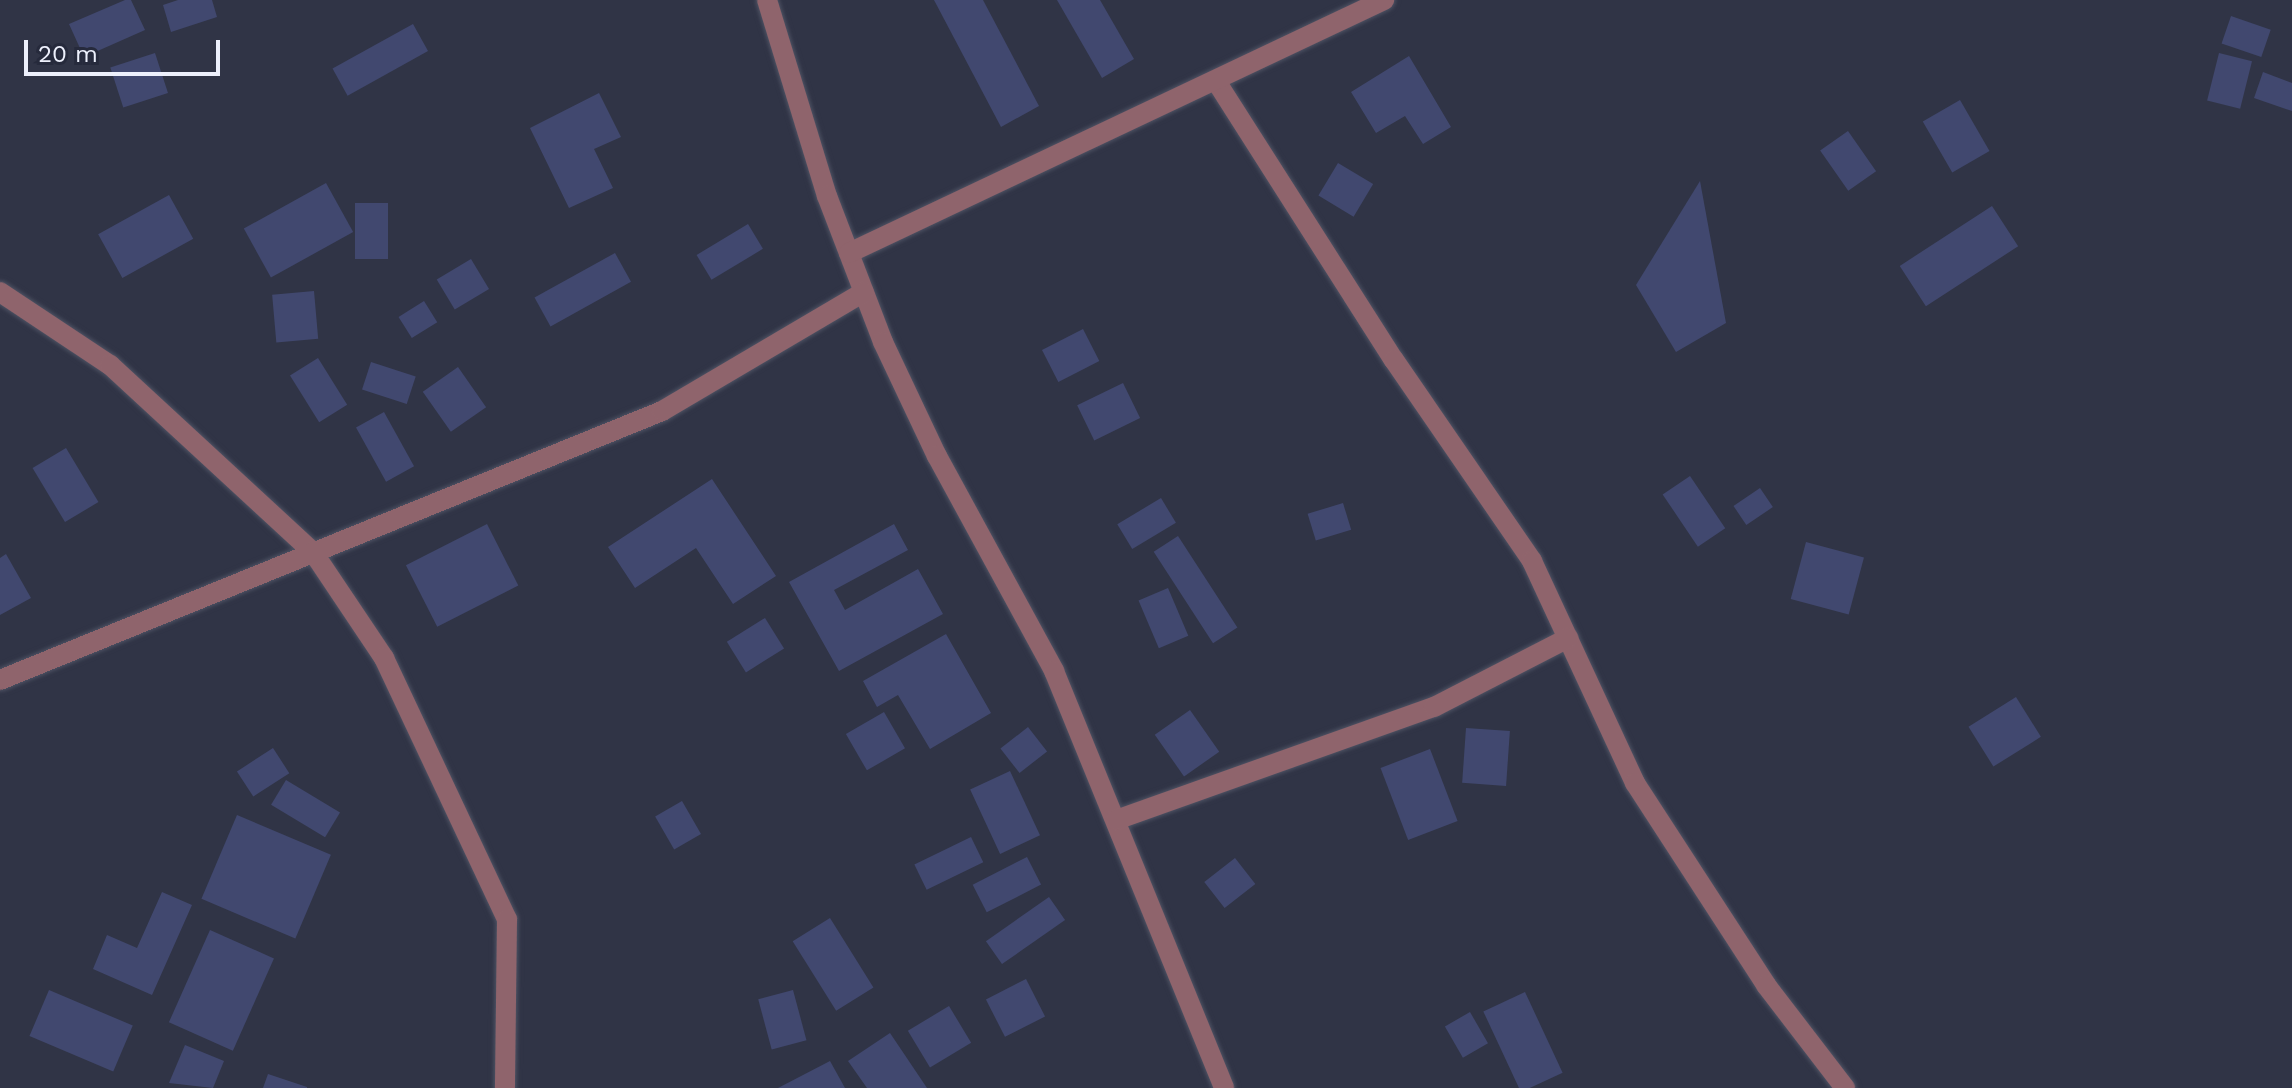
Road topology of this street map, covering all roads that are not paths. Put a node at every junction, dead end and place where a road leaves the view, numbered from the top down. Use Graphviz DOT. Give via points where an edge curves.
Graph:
graph roads {
  1 [pos="767,0"];
  2 [pos="1384,0"];
  3 [pos="1216,81"];
  4 [pos="849,253"];
  5 [pos="0,292"];
  6 [pos="864,292"];
  7 [pos="313,552"];
  8 [pos="1568,638"];
  9 [pos="0,680"];
  10 [pos="1116,820"];
  11 [pos="505,1088"];
  12 [pos="1224,1088"];
  13 [pos="1845,1088"];
  1 -- 4 [label="street"];
  2 -- 3 [label="street"];
  3 -- 4 [label="street"];
  3 -- 8 [label="street" via="1394,360 1532,561"];
  4 -- 6 [label="street"];
  5 -- 7 [label="street" via="110,365"];
  6 -- 7 [label="street" via="662,411"];
  6 -- 10 [label="street" via="937,456 1054,671"];
  7 -- 9 [label="street"];
  7 -- 11 [label="street" via="384,658 507,919"];
  8 -- 10 [label="street" via="1434,707"];
  8 -- 13 [label="street" via="1635,783 1766,985"];
  10 -- 12 [label="street"];
}
